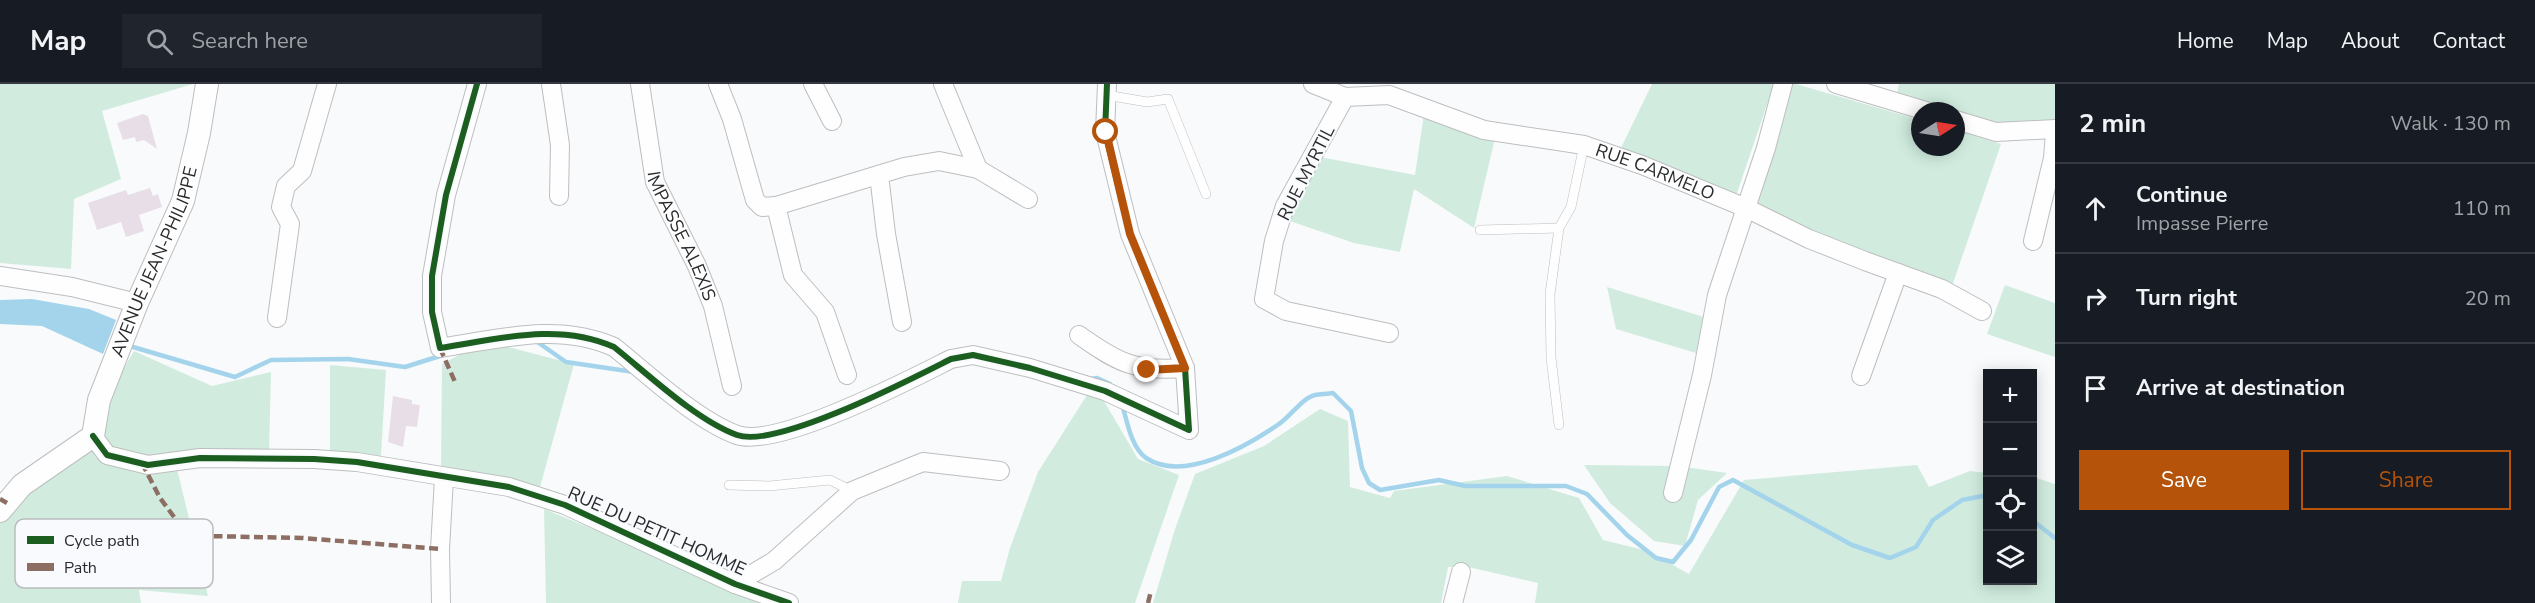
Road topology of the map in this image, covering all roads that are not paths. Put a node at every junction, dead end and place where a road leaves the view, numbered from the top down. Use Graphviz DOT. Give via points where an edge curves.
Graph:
graph roads {
  1 [pos="207,84"];
  2 [pos="327,84"];
  3 [pos="477,84"];
  4 [pos="550,84"];
  5 [pos="640,84"];
  6 [pos="718,84"];
  7 [pos="813,84"];
  8 [pos="943,84"];
  9 [pos="1313,84"];
  10 [pos="1783,84"];
  11 [pos="1836,84"];
  12 [pos="1107,89"];
  13 [pos="1393,90"];
  14 [pos="1345,98"];
  15 [pos="1911,106"];
  16 [pos="832,121"];
  17 [pos="1965,123"];
  18 [pos="2055,131"];
  19 [pos="1584,145"];
  20 [pos="978,169"];
  21 [pos="879,175"];
  22 [pos="1206,194"];
  23 [pos="559,195"];
  24 [pos="1028,199"];
  25 [pos="776,206"];
  26 [pos="1746,208"];
  27 [pos="1559,228"];
  28 [pos="1480,230"];
  29 [pos="2033,241"];
  30 [pos="1898,273"];
  31 [pos="0,276"];
  32 [pos="137,303"];
  33 [pos="1982,311"];
  34 [pos="277,318"];
  35 [pos="902,322"];
  36 [pos="1389,333"];
  37 [pos="1079,335"];
  38 [pos="1185,368"];
  39 [pos="847,375"];
  40 [pos="1861,376"];
  41 [pos="732,386"];
  42 [pos="1559,425"];
  43 [pos="93,436"];
  44 [pos="1000,471"];
  45 [pos="444,478"];
  46 [pos="729,485"];
  47 [pos="852,491"];
  48 [pos="1673,493"];
  49 [pos="0,512"];
  50 [pos="1461,572"];
  51 [pos="735,584"];
  52 [pos="441,603"];
  53 [pos="789,603"];
  54 [pos="1453,603"];
  1 -- 32 [label="street, AVENUE JEAN-PHILIPPE" via="183,201"];
  2 -- 34 [label="street" via="302,171 286,186 281,207 290,224"];
  3 -- 38 [label="street" via="446,195 432,276 432,312 440,348 542,333 596,339 614,347 706,420 749,438 796,428 951,359 973,355 1105,391 1189,430"];
  4 -- 23 [label="street" via="560,145"];
  5 -- 41 [label="street, IMPASSE ALEXIS" via="655,182 697,266 712,306"];
  6 -- 25 [label="street" via="755,200 762,207"];
  7 -- 16 [label="street"];
  8 -- 20 [label="street"];
  9 -- 14 [label="street, RUE CARMELO"];
  10 -- 26 [label="street"];
  11 -- 15 [label="street"];
  12 -- 22 [label="lane" via="1147,102 1168,99"];
  12 -- 38 [label="street" via="1106,132 1130,234"];
  13 -- 14 [label="street, RUE CARMELO"];
  13 -- 19 [label="street, RUE CARMELO" via="1484,130"];
  14 -- 36 [label="street, RUE MYRTIL" via="1284,206 1264,299 1287,311"];
  17 -- 18 [label="street" via="1996,132"];
  18 -- 29 [label="street" via="2053,158"];
  19 -- 26 [label="street, RUE CARMELO"];
  19 -- 27 [label="lane" via="1570,207"];
  20 -- 21 [label="street" via="939,161"];
  20 -- 24 [label="street"];
  21 -- 25 [label="street"];
  21 -- 35 [label="street"];
  25 -- 39 [label="street" via="793,275 825,312"];
  26 -- 30 [label="street, RUE CARMELO" via="1809,239"];
  26 -- 48 [label="street" via="1717,295"];
  27 -- 28 [label="lane"];
  27 -- 42 [label="lane" via="1550,294 1551,358"];
  30 -- 33 [label="street, RUE CARMELO" via="1942,289"];
  30 -- 40 [label="street"];
  31 -- 32 [label="street" via="72,287"];
  32 -- 43 [label="street, AVENUE JEAN-PHILIPPE" via="99,400"];
  37 -- 38 [label="street" via="1115,360 1147,370"];
  43 -- 45 [label="street, RUE DU PETIT HOMME" via="107,455 148,465 200,458 314,459 357,462"];
  43 -- 49 [label="street" via="22,485"];
  44 -- 47 [label="street" via="923,462"];
  45 -- 51 [label="street, RUE DU PETIT HOMME" via="508,488 565,505"];
  45 -- 52 [label="street"];
  46 -- 47 [label="lane" via="830,480"];
  47 -- 51 [label="street" via="774,561"];
  50 -- 54 [label="street"];
  51 -- 53 [label="street, RUE DU PETIT HOMME"];
}
